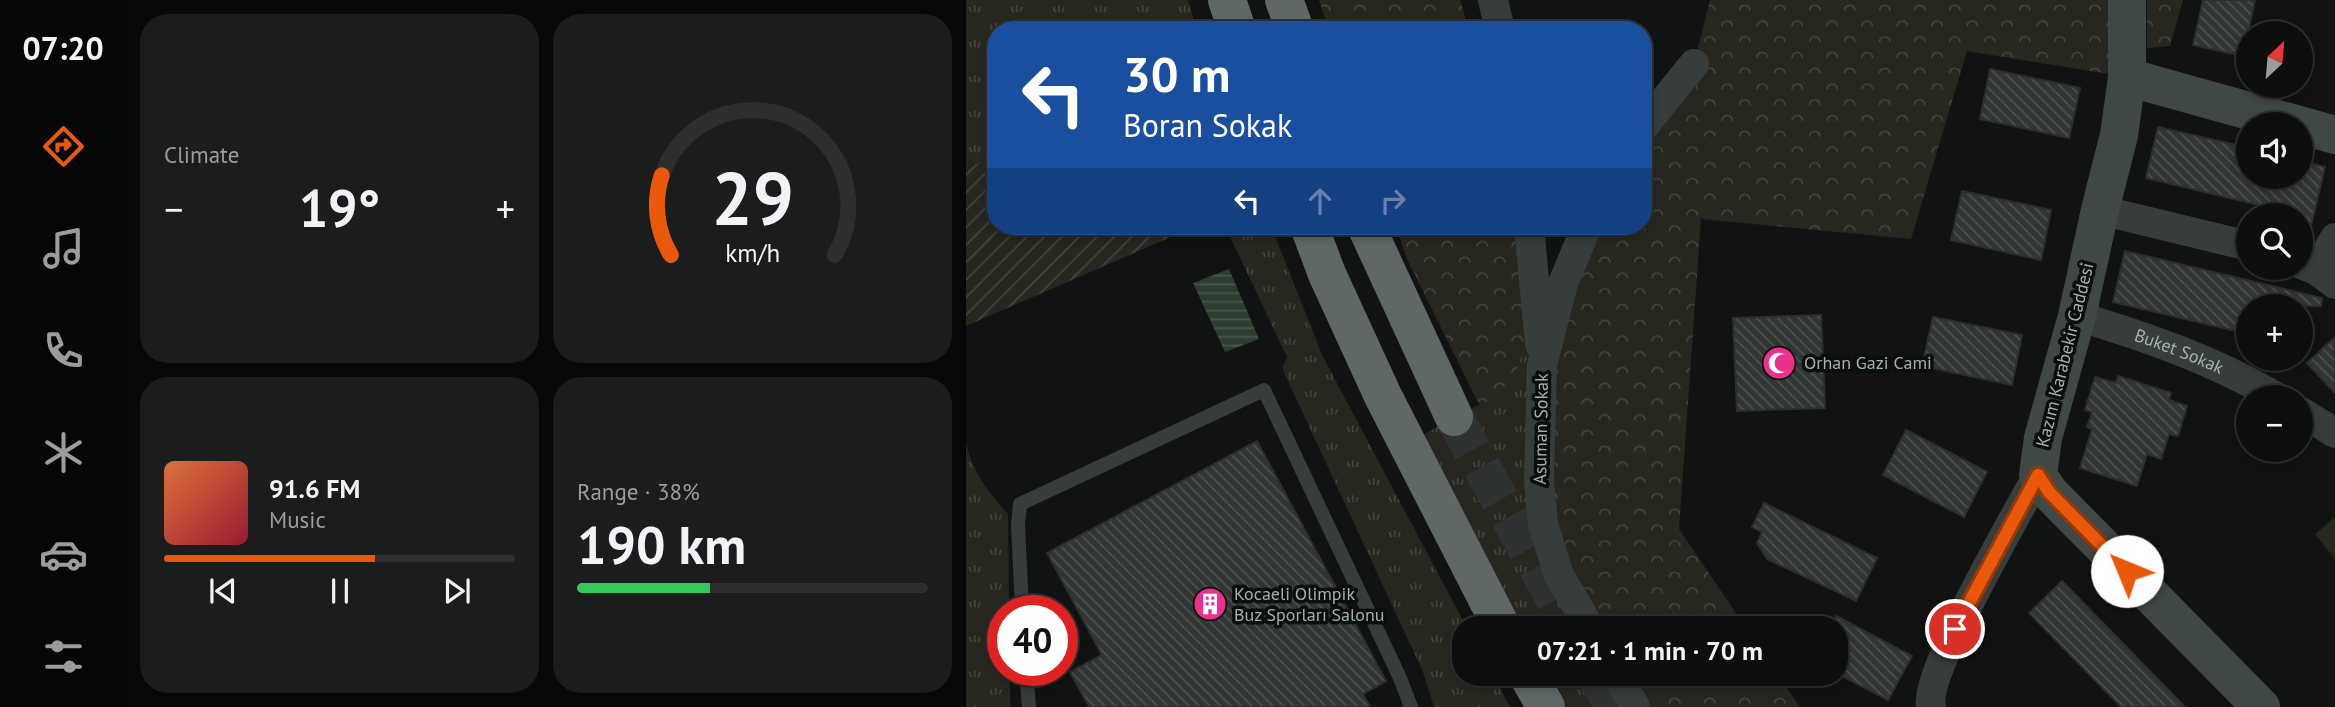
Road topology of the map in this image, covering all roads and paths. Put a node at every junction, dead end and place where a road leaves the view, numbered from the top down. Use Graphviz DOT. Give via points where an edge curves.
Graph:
graph roads {
  1 [pos="1227,0"];
  2 [pos="1284,0"];
  3 [pos="1493,0"];
  4 [pos="2127,0"];
  5 [pos="1234,21"];
  6 [pos="1292,21"];
  7 [pos="1498,21"];
  8 [pos="1694,64"];
  9 [pos="2127,77"];
  10 [pos="1652,116"];
  11 [pos="2335,135"];
  12 [pos="2100,210"];
  13 [pos="1312,235"];
  14 [pos="1370,235"];
  15 [pos="1530,235"];
  16 [pos="1583,235"];
  17 [pos="2335,238"];
  18 [pos="2236,243"];
  19 [pos="2317,273"];
  20 [pos="2077,316"];
  21 [pos="1542,365"];
  22 [pos="2254,385"];
  23 [pos="1454,417"];
  24 [pos="2313,419"];
  25 [pos="2335,433"];
  26 [pos="2038,475"];
  27 [pos="1021,595"];
  28 [pos="1496,616"];
  29 [pos="1583,616"];
  30 [pos="1027,686"];
  31 [pos="1534,686"];
  32 [pos="1623,686"];
  33 [pos="1029,707"];
  34 [pos="1411,707"];
  35 [pos="1546,707"];
  36 [pos="1635,707"];
  37 [pos="1931,707"];
  38 [pos="2261,707"];
  1 -- 5 [label="highway"];
  2 -- 6 [label="highway"];
  3 -- 7 [label="street"];
  4 -- 9 [label="street, Kazım Karabekir Caddesi"];
  8 -- 10 [label="street"];
  9 -- 11 [label="street"];
  9 -- 12 [label="street, Kazım Karabekir Caddesi" via="2119,135"];
  12 -- 18 [label="street"];
  12 -- 20 [label="street, Kazım Karabekir Caddesi"];
  13 -- 28 [label="highway" via="1383,396"];
  14 -- 23 [label="highway"];
  15 -- 21 [label="street"];
  16 -- 21 [label="street, Asuman Sokak" via="1563,283"];
  17 -- 19 [label="street"];
  20 -- 22 [label="street, Buket Sokak" via="2174,348"];
  20 -- 26 [label="street, Kazım Karabekir Caddesi" via="2043,438"];
  21 -- 29 [label="street, Asuman Sokak" via="1539,480 1543,524 1559,575"];
  24 -- 25 [label="street"];
  26 -- 37 [label="street" via="1955,629 1933,688"];
  26 -- 38 [label="street" via="2049,492"];
  27 -- 34 [label="lane" via="1020,505 1264,390"];
  30 -- 33 [label="lane"];
  31 -- 35 [label="highway"];
  32 -- 36 [label="street"];
}
